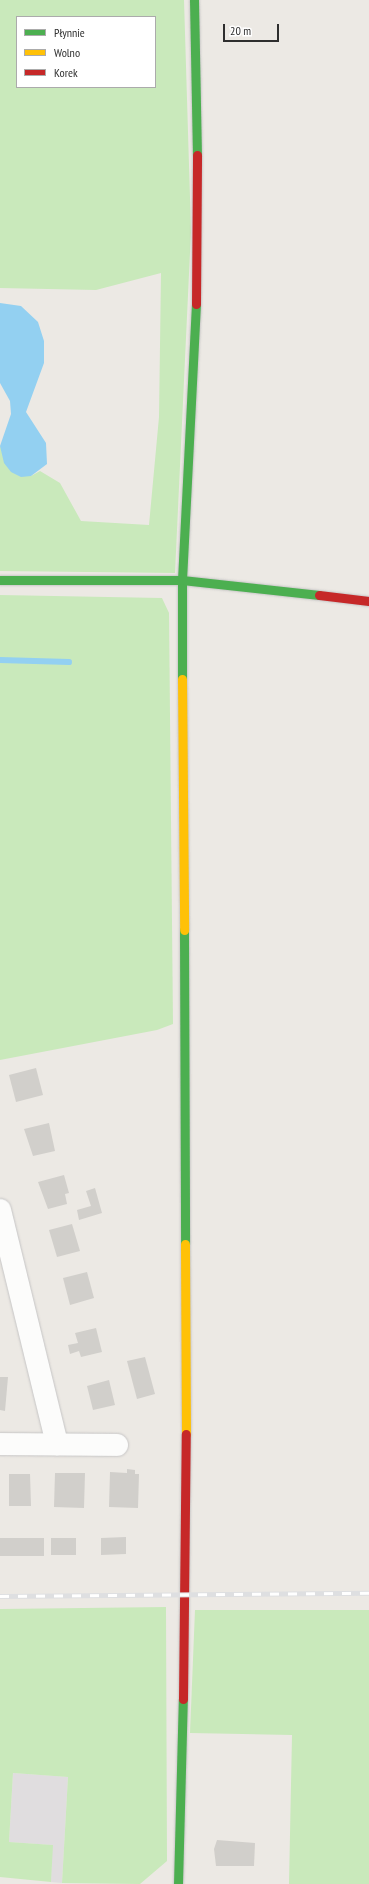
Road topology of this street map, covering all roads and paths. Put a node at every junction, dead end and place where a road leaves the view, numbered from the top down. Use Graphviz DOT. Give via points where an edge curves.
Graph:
graph roads {
  1 [pos="194,0"];
  2 [pos="0,580"];
  3 [pos="182,580"];
  4 [pos="369,601"];
  5 [pos="0,1210"];
  6 [pos="6,1257"];
  7 [pos="0,1444"];
  8 [pos="57,1444"];
  9 [pos="117,1445"];
  10 [pos="178,1884"];
  1 -- 3 [label="street" via="199,255"];
  2 -- 3 [label="street"];
  3 -- 4 [label="street"];
  3 -- 10 [label="street" via="187,1567"];
  5 -- 6 [label="street"];
  6 -- 8 [label="street"];
  7 -- 8 [label="street"];
  8 -- 9 [label="street"];
}
